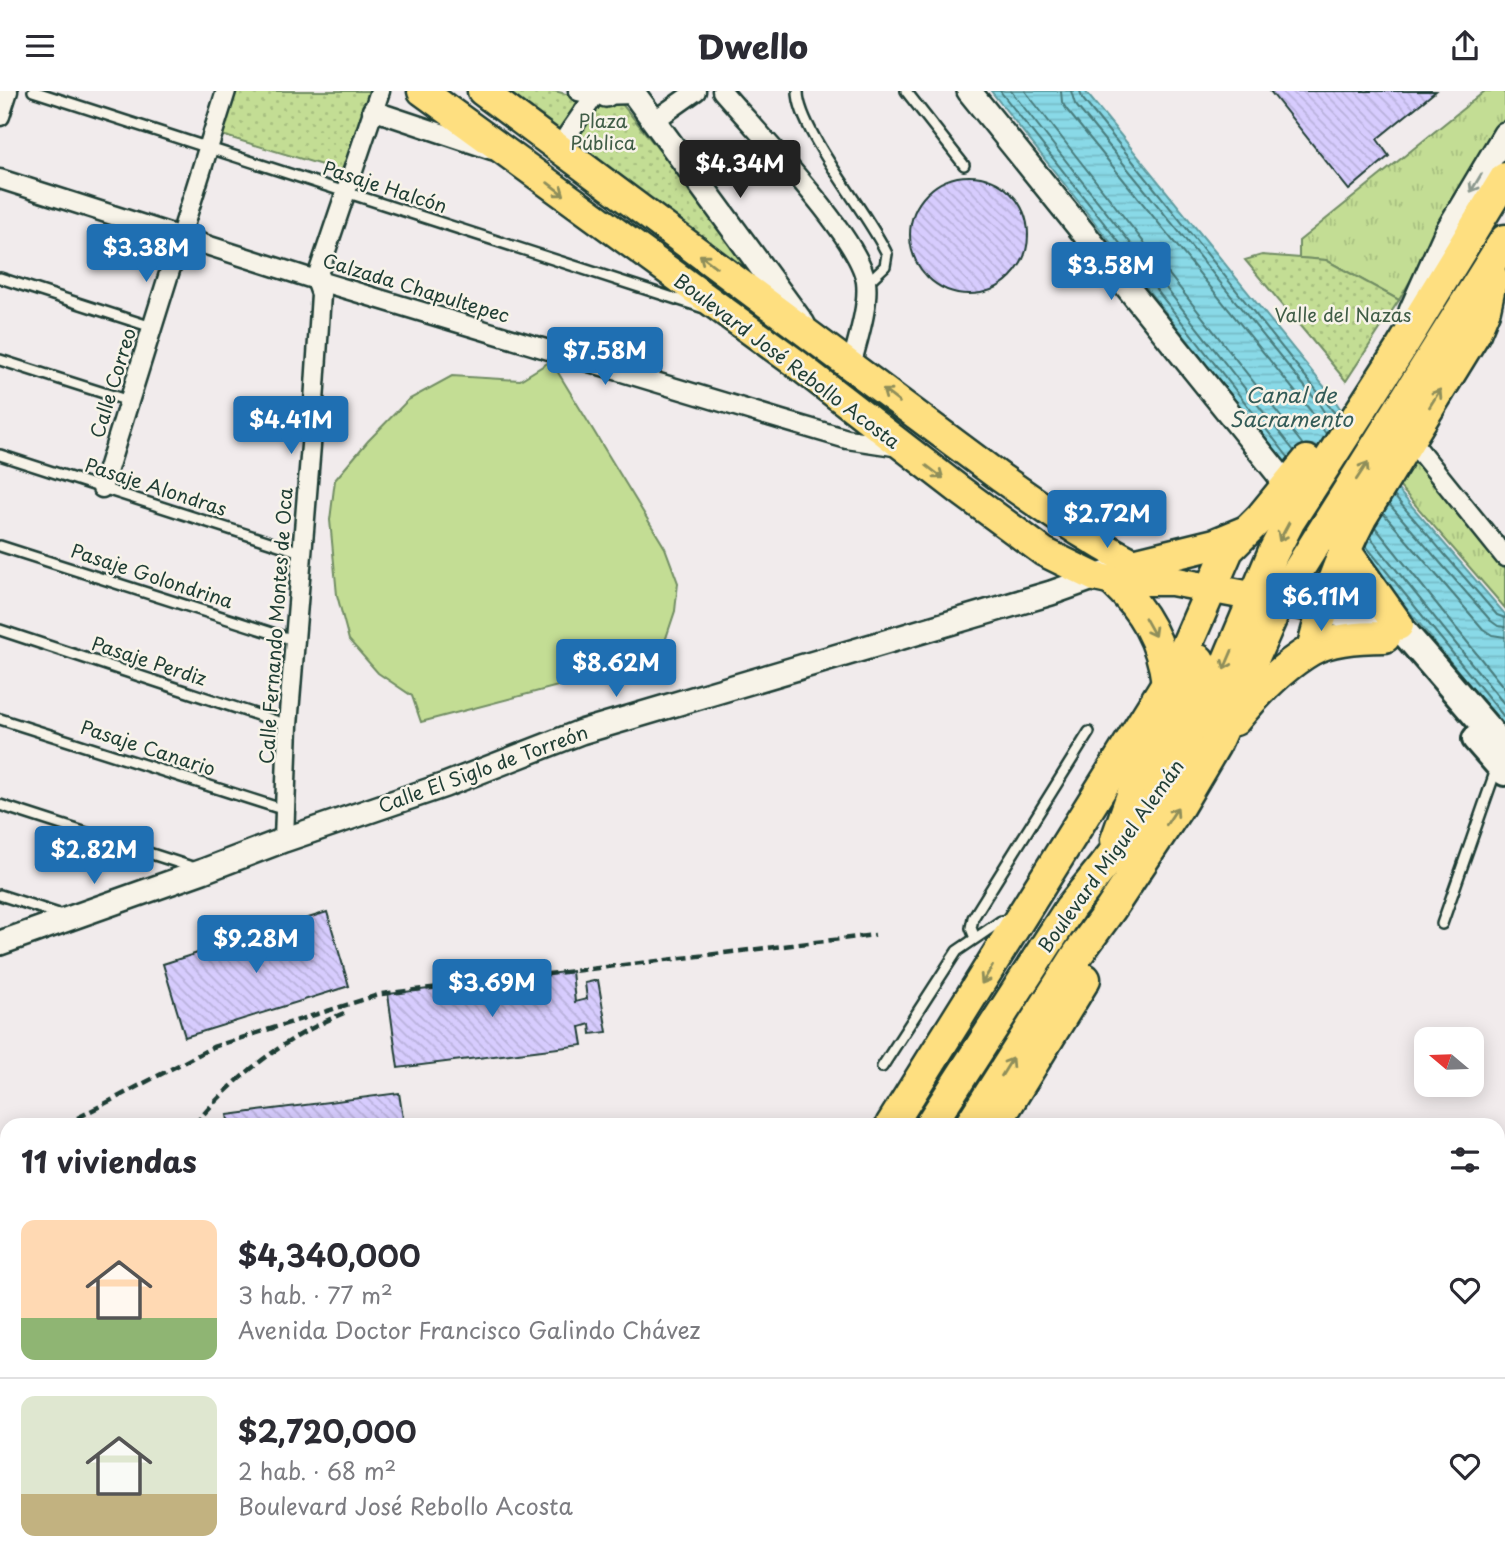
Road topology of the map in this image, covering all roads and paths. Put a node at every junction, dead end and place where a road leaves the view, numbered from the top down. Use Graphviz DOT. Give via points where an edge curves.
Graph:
graph roads {
  1 [pos="8,91"];
  2 [pos="33,91"];
  3 [pos="226,91"];
  4 [pos="380,91"];
  5 [pos="422,91"];
  6 [pos="482,91"];
  7 [pos="696,91"];
  8 [pos="722,91"];
  9 [pos="798,91"];
  10 [pos="906,91"];
  11 [pos="969,91"];
  12 [pos="596,93"];
  13 [pos="633,93"];
  14 [pos="372,110"];
  15 [pos="0,115"];
  16 [pos="655,120"];
  17 [pos="1505,134"];
  18 [pos="559,147"];
  19 [pos="208,148"];
  20 [pos="514,157"];
  21 [pos="964,165"];
  22 [pos="1505,178"];
  23 [pos="0,179"];
  24 [pos="347,193"];
  25 [pos="181,237"];
  26 [pos="1499,250"];
  27 [pos="0,278"];
  28 [pos="316,280"];
  29 [pos="866,284"];
  30 [pos="727,316"];
  31 [pos="152,327"];
  32 [pos="811,335"];
  33 [pos="1401,348"];
  34 [pos="0,361"];
  35 [pos="851,366"];
  36 [pos="129,401"];
  37 [pos="1398,436"];
  38 [pos="903,448"];
  39 [pos="0,455"];
  40 [pos="1304,474"];
  41 [pos="1001,478"];
  42 [pos="102,488"];
  43 [pos="984,509"];
  44 [pos="1349,513"];
  45 [pos="1244,531"];
  46 [pos="0,546"];
  47 [pos="1345,549"];
  48 [pos="301,552"];
  49 [pos="1505,557"];
  50 [pos="1114,574"];
  51 [pos="1242,594"];
  52 [pos="1323,609"];
  53 [pos="1385,627"];
  54 [pos="0,630"];
  55 [pos="294,640"];
  56 [pos="1312,649"];
  57 [pos="1167,683"];
  58 [pos="0,719"];
  59 [pos="1171,720"];
  60 [pos="288,725"];
  61 [pos="1089,732"];
  62 [pos="1215,745"];
  63 [pos="1143,748"];
  64 [pos="1503,761"];
  65 [pos="0,805"];
  66 [pos="285,810"];
  67 [pos="284,839"];
  68 [pos="1113,851"];
  69 [pos="1142,863"];
  70 [pos="203,871"];
  71 [pos="0,895"];
  72 [pos="1033,908"];
  73 [pos="71,918"];
  74 [pos="1442,924"];
  75 [pos="975,939"];
  76 [pos="0,943"];
  77 [pos="1059,985"];
  78 [pos="1019,988"];
  79 [pos="882,1067"];
  80 [pos="896,1118"];
  81 [pos="935,1118"];
  82 [pos="974,1118"];
  83 [pos="999,1118"];
  1 -- 15 [label="street"];
  2 -- 19 [label="lane, Pasaje Halcón"];
  3 -- 19 [label="street, Calle Correo"];
  4 -- 14 [label="street, Calle Fernando Montes de Oca"];
  5 -- 20 [label="main road, Boulevard José Rebollo Acosta"];
  6 -- 18 [label="main road, Boulevard José Rebollo Acosta"];
  7 -- 16 [label="street"];
  8 -- 29 [label="street" via="854,250"];
  9 -- 29 [label="lane" via="807,124 886,250 885,266"];
  10 -- 21 [label="lane"];
  11 -- 40 [label="street"];
  12 -- 13 [label="street"];
  12 -- 18 [label="street"];
  13 -- 16 [label="street"];
  14 -- 20 [label="street"];
  14 -- 24 [label="street, Calle Fernando Montes de Oca"];
  16 -- 32 [label="street"];
  17 -- 33 [label="street, one-way" via="1440,245 1411,310"];
  32 -- 18 [label="main road, Boulevard José Rebollo Acosta, one-way"];
  19 -- 24 [label="lane, Pasaje Halcón"];
  19 -- 25 [label="street, Calle Correo"];
  20 -- 30 [label="main road, Boulevard José Rebollo Acosta, one-way"];
  22 -- 33 [label="highway, Boulevard Miguel Alemán"];
  23 -- 25 [label="street, Calzada Chapultepec"];
  24 -- 28 [label="street, Calle Fernando Montes de Oca"];
  24 -- 30 [label="lane, Pasaje Halcón"];
  25 -- 28 [label="street, Calzada Chapultepec"];
  25 -- 31 [label="street, Calle Correo"];
  37 -- 26 [label="highway, Boulevard Miguel Alemán, one-way"];
  27 -- 31 [label="lane"];
  28 -- 38 [label="street, Calzada Chapultepec" via="847,439"];
  28 -- 48 [label="street, Calle Fernando Montes de Oca" via="320,294"];
  29 -- 35 [label="street"];
  30 -- 38 [label="main road, Boulevard José Rebollo Acosta"];
  31 -- 36 [label="street, Calle Correo"];
  32 -- 35 [label="main road, Boulevard José Rebollo Acosta"];
  33 -- 40 [label="highway, Boulevard Miguel Alemán"];
  34 -- 36 [label="lane"];
  41 -- 35 [label="main road, Boulevard José Rebollo Acosta, one-way"];
  36 -- 42 [label="street, Calle Correo"];
  44 -- 37 [label="highway, Boulevard Miguel Alemán, one-way"];
  37 -- 44 [label="highway" via="1386,477"];
  37 -- 49 [label="street"];
  38 -- 43 [label="main road, Boulevard José Rebollo Acosta, one-way"];
  39 -- 42 [label="lane, Pasaje Alondras"];
  40 -- 45 [label="highway"];
  40 -- 51 [label="highway, Boulevard Miguel Alemán, one-way" via="1289,522"];
  41 -- 43 [label="main road"];
  41 -- 50 [label="main road, Boulevard José Rebollo Acosta" via="1058,518"];
  42 -- 48 [label="lane, Pasaje Alondras"];
  43 -- 50 [label="main road, Boulevard José Rebollo Acosta" via="1044,552"];
  44 -- 47 [label="highway"];
  44 -- 51 [label="highway, Boulevard Miguel Alemán"];
  45 -- 50 [label="highway"];
  45 -- 51 [label="highway" via="1228,550"];
  46 -- 55 [label="lane, Pasaje Golondrina"];
  47 -- 52 [label="highway"];
  47 -- 53 [label="highway"];
  48 -- 55 [label="street, Calle Fernando Montes de Oca"];
  50 -- 51 [label="main road, Boulevard José Rebollo Acosta"];
  50 -- 57 [label="highway, one-way" via="1151,627"];
  50 -- 67 [label="street, Calle El Siglo de Torreón" via="581,732"];
  51 -- 52 [label="main road"];
  51 -- 57 [label="highway" via="1185,649"];
  51 -- 59 [label="highway"];
  51 -- 62 [label="highway, Boulevard Miguel Alemán"];
  51 -- 68 [label="highway, Boulevard Miguel Alemán, one-way" via="1214,693 1183,757 1154,803"];
  52 -- 53 [label="main road"];
  52 -- 56 [label="highway"];
  53 -- 56 [label="highway"];
  53 -- 64 [label="main road"];
  54 -- 60 [label="lane, Pasaje Perdiz"];
  55 -- 60 [label="street, Calle Fernando Montes de Oca"];
  56 -- 62 [label="highway" via="1262,691"];
  57 -- 72 [label="highway"];
  58 -- 66 [label="lane, Pasaje Canario"];
  59 -- 63 [label="lane"];
  59 -- 68 [label="highway" via="1134,787"];
  60 -- 66 [label="street, Calle Fernando Montes de Oca"];
  61 -- 75 [label="lane" via="973,918"];
  69 -- 62 [label="highway, Boulevard Miguel Alemán, one-way"];
  64 -- 74 [label="lane"];
  65 -- 70 [label="lane"];
  66 -- 67 [label="street, Calle Fernando Montes de Oca"];
  67 -- 70 [label="street, Calle El Siglo de Torreón"];
  68 -- 77 [label="highway"];
  68 -- 78 [label="highway, Boulevard Miguel Alemán"];
  69 -- 77 [label="highway, Boulevard Miguel Alemán"];
  69 -- 83 [label="highway" via="1082,983"];
  70 -- 73 [label="street, Calle El Siglo de Torreón"];
  71 -- 73 [label="lane"];
  72 -- 75 [label="lane" via="1001,921"];
  72 -- 78 [label="highway"];
  72 -- 80 [label="highway, one-way"];
  73 -- 76 [label="street, Calle El Siglo de Torreón"];
  75 -- 79 [label="lane" via="957,951"];
  82 -- 77 [label="highway, Boulevard Miguel Alemán, one-way"];
  78 -- 81 [label="highway, Boulevard Miguel Alemán"];
}
